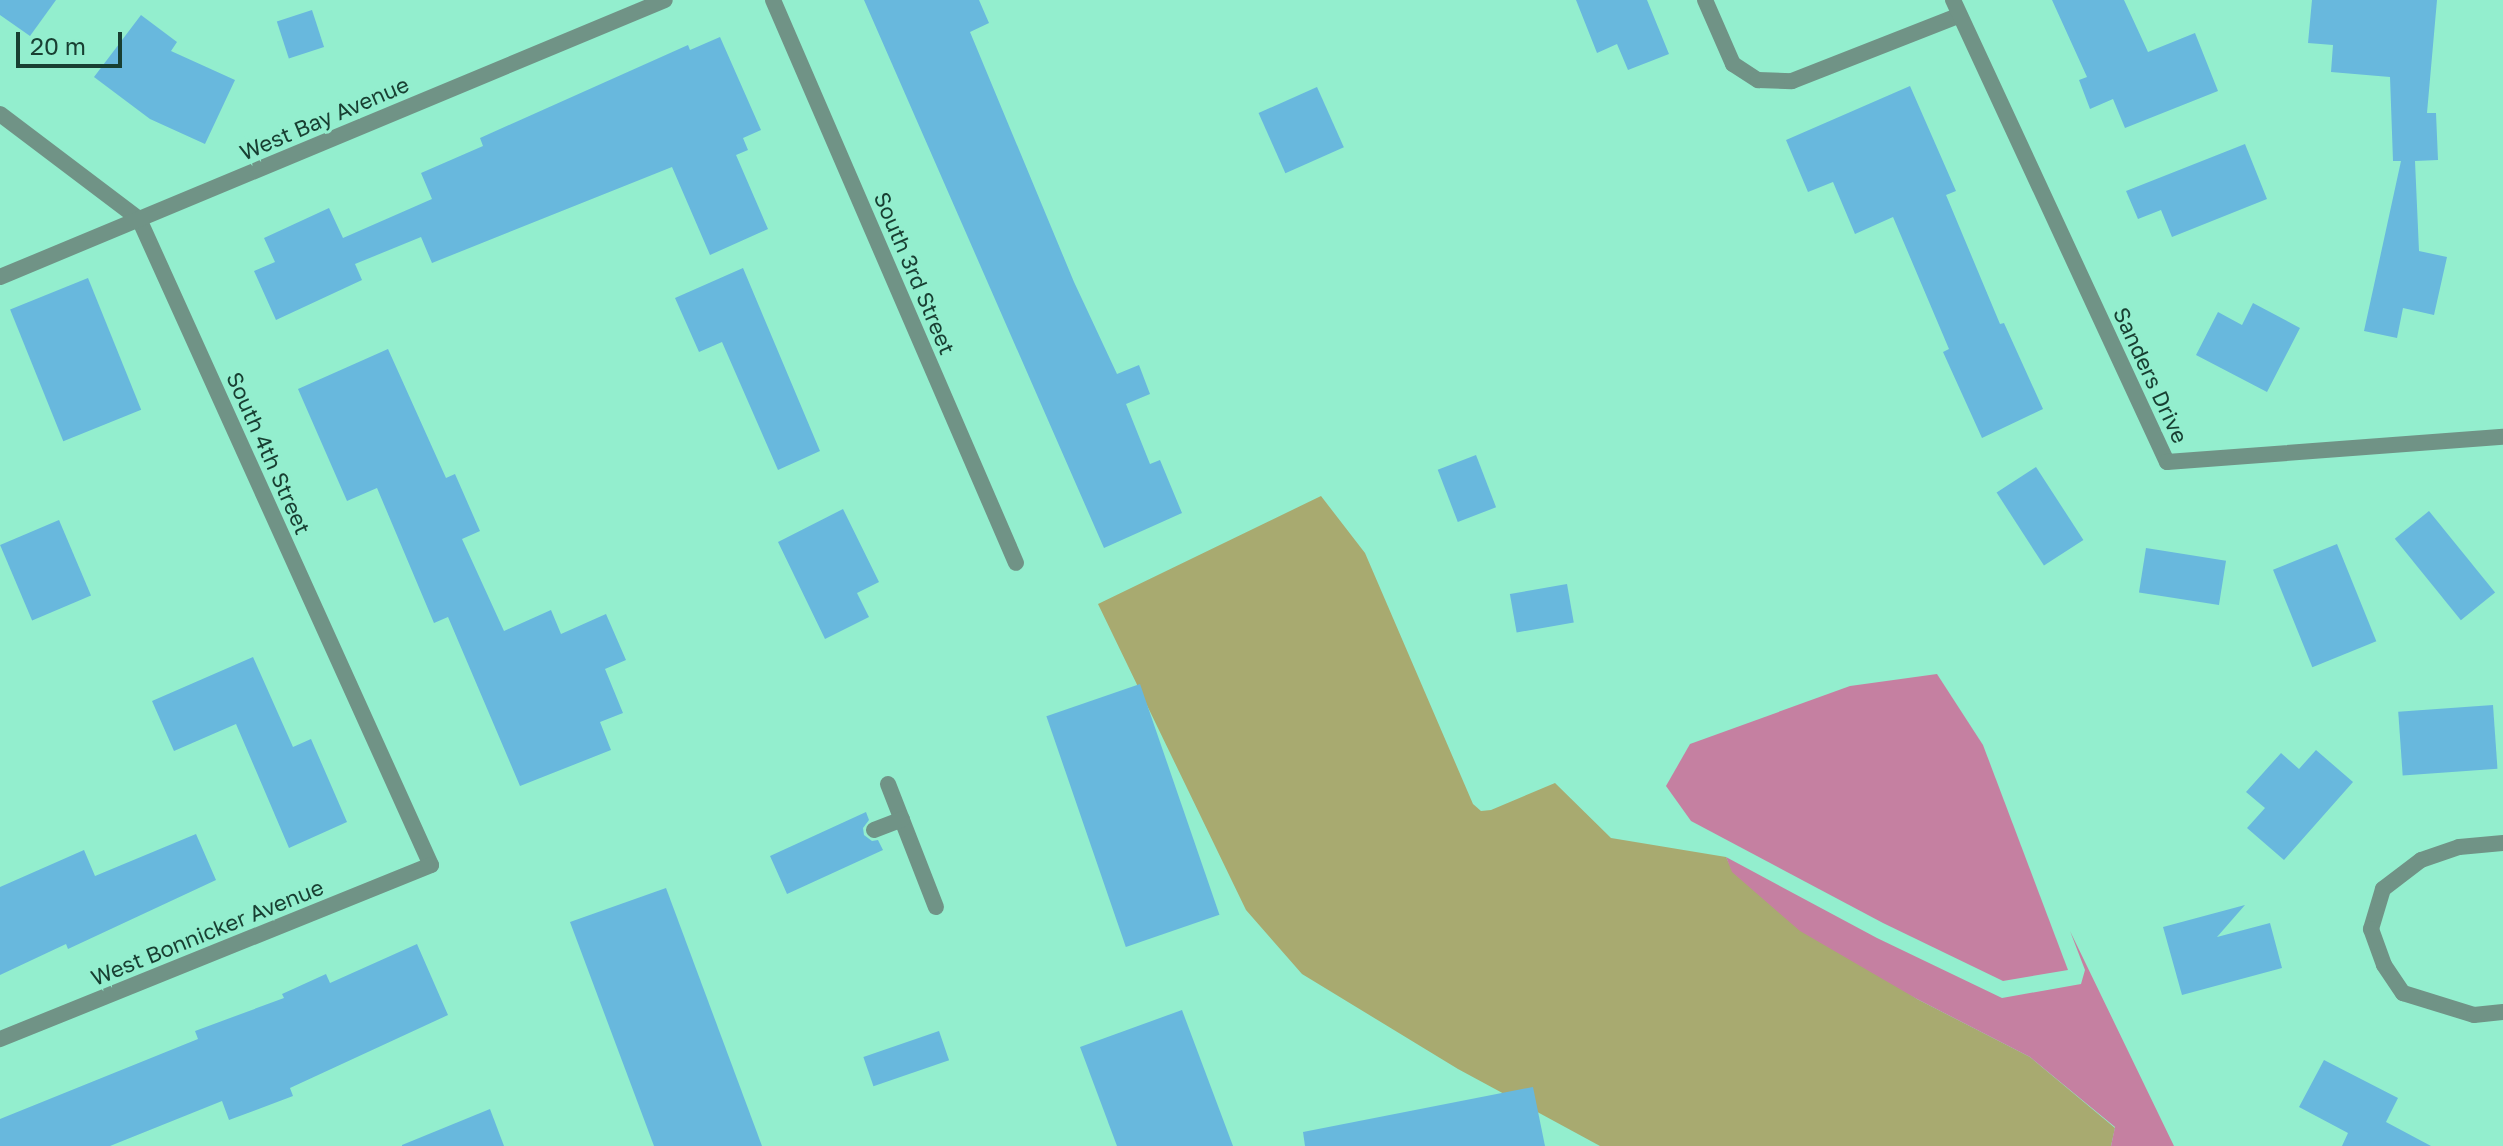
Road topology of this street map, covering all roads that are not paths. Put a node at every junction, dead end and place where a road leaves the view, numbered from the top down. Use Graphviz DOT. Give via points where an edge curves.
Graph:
graph roads {
  1 [pos="665,0"];
  2 [pos="773,0"];
  3 [pos="1705,0"];
  4 [pos="1956,7"];
  5 [pos="0,114"];
  6 [pos="139,219"];
  7 [pos="0,277"];
  8 [pos="2503,437"];
  9 [pos="1016,563"];
  10 [pos="888,784"];
  11 [pos="902,819"];
  12 [pos="874,830"];
  13 [pos="2503,843"];
  14 [pos="431,865"];
  15 [pos="936,907"];
  16 [pos="2503,1012"];
  17 [pos="0,1039"];
  1 -- 6 [label="street, West Bay Avenue"];
  2 -- 9 [label="street, South 3rd Street"];
  3 -- 4 [label="street" via="1733,64 1758,80 1792,81"];
  4 -- 8 [label="street, Sanders Drive" via="2167,462"];
  5 -- 6 [label="street, South 4th Street"];
  6 -- 7 [label="street, West Bay Avenue"];
  6 -- 14 [label="street, South 4th Street"];
  10 -- 11 [label="street"];
  11 -- 12 [label="street"];
  11 -- 15 [label="street"];
  13 -- 16 [label="street" via="2459,847 2421,860 2383,889 2371,929 2384,965 2403,993 2474,1015"];
  14 -- 17 [label="street, West Bonnicker Avenue"];
}
